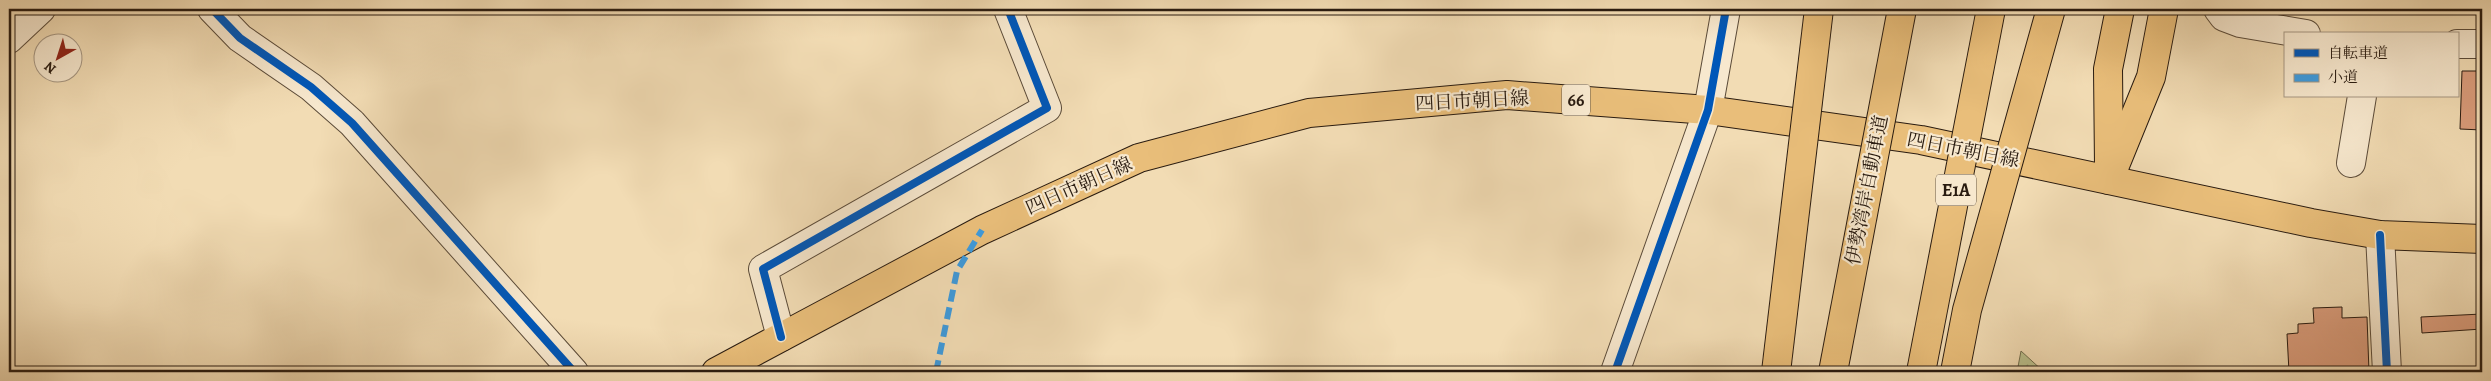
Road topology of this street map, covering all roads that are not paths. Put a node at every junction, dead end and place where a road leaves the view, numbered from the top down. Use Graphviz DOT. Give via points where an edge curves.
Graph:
graph roads {
  1 [pos="41,9"];
  2 [pos="212,9"];
  3 [pos="1008,9"];
  4 [pos="1726,9"];
  5 [pos="1819,9"];
  6 [pos="1902,9"];
  7 [pos="1991,9"];
  8 [pos="2051,9"];
  9 [pos="2120,9"];
  10 [pos="2164,9"];
  11 [pos="2218,9"];
  12 [pos="2294,32"];
  13 [pos="9,39"];
  14 [pos="2458,44"];
  15 [pos="2482,44"];
  16 [pos="2362,98"];
  17 [pos="1708,110"];
  18 [pos="2352,163"];
  19 [pos="2109,180"];
  20 [pos="2380,235"];
  21 [pos="2482,239"];
  22 [pos="781,337"];
  23 [pos="574,372"];
  24 [pos="716,372"];
  25 [pos="1615,372"];
  26 [pos="1776,372"];
  27 [pos="1832,372"];
  28 [pos="1921,372"];
  29 [pos="1955,372"];
  30 [pos="2387,372"];
  1 -- 13 [label="street"];
  2 -- 23 [label="street" via="240,38 311,87 352,124"];
  3 -- 22 [label="street" via="1047,108 763,269"];
  4 -- 17 [label="street"];
  5 -- 26 [label="main road, bridge"];
  6 -- 27 [label="main road, 伊勢湾岸自動車道, bridge"];
  7 -- 28 [label="main road, E1A, bridge"];
  8 -- 29 [label="main road, bridge" via="1967,310"];
  9 -- 19 [label="main road" via="2108,69"];
  10 -- 19 [label="main road" via="2151,76"];
  11 -- 12 [label="street" via="2224,17 2240,23"];
  14 -- 15 [label="street"];
  16 -- 18 [label="street"];
  17 -- 19 [label="main road, 四日市朝日線 / 66" via="1921,140"];
  17 -- 22 [label="main road, 四日市朝日線 / 66" via="1507,95 1309,113 1138,158 982,230"];
  17 -- 25 [label="street"];
  19 -- 20 [label="main road, 四日市朝日線 / 66"];
  20 -- 21 [label="main road, 四日市朝日線 / 66"];
  20 -- 30 [label="street"];
  22 -- 24 [label="main road, 四日市朝日線 / 66"];
}
